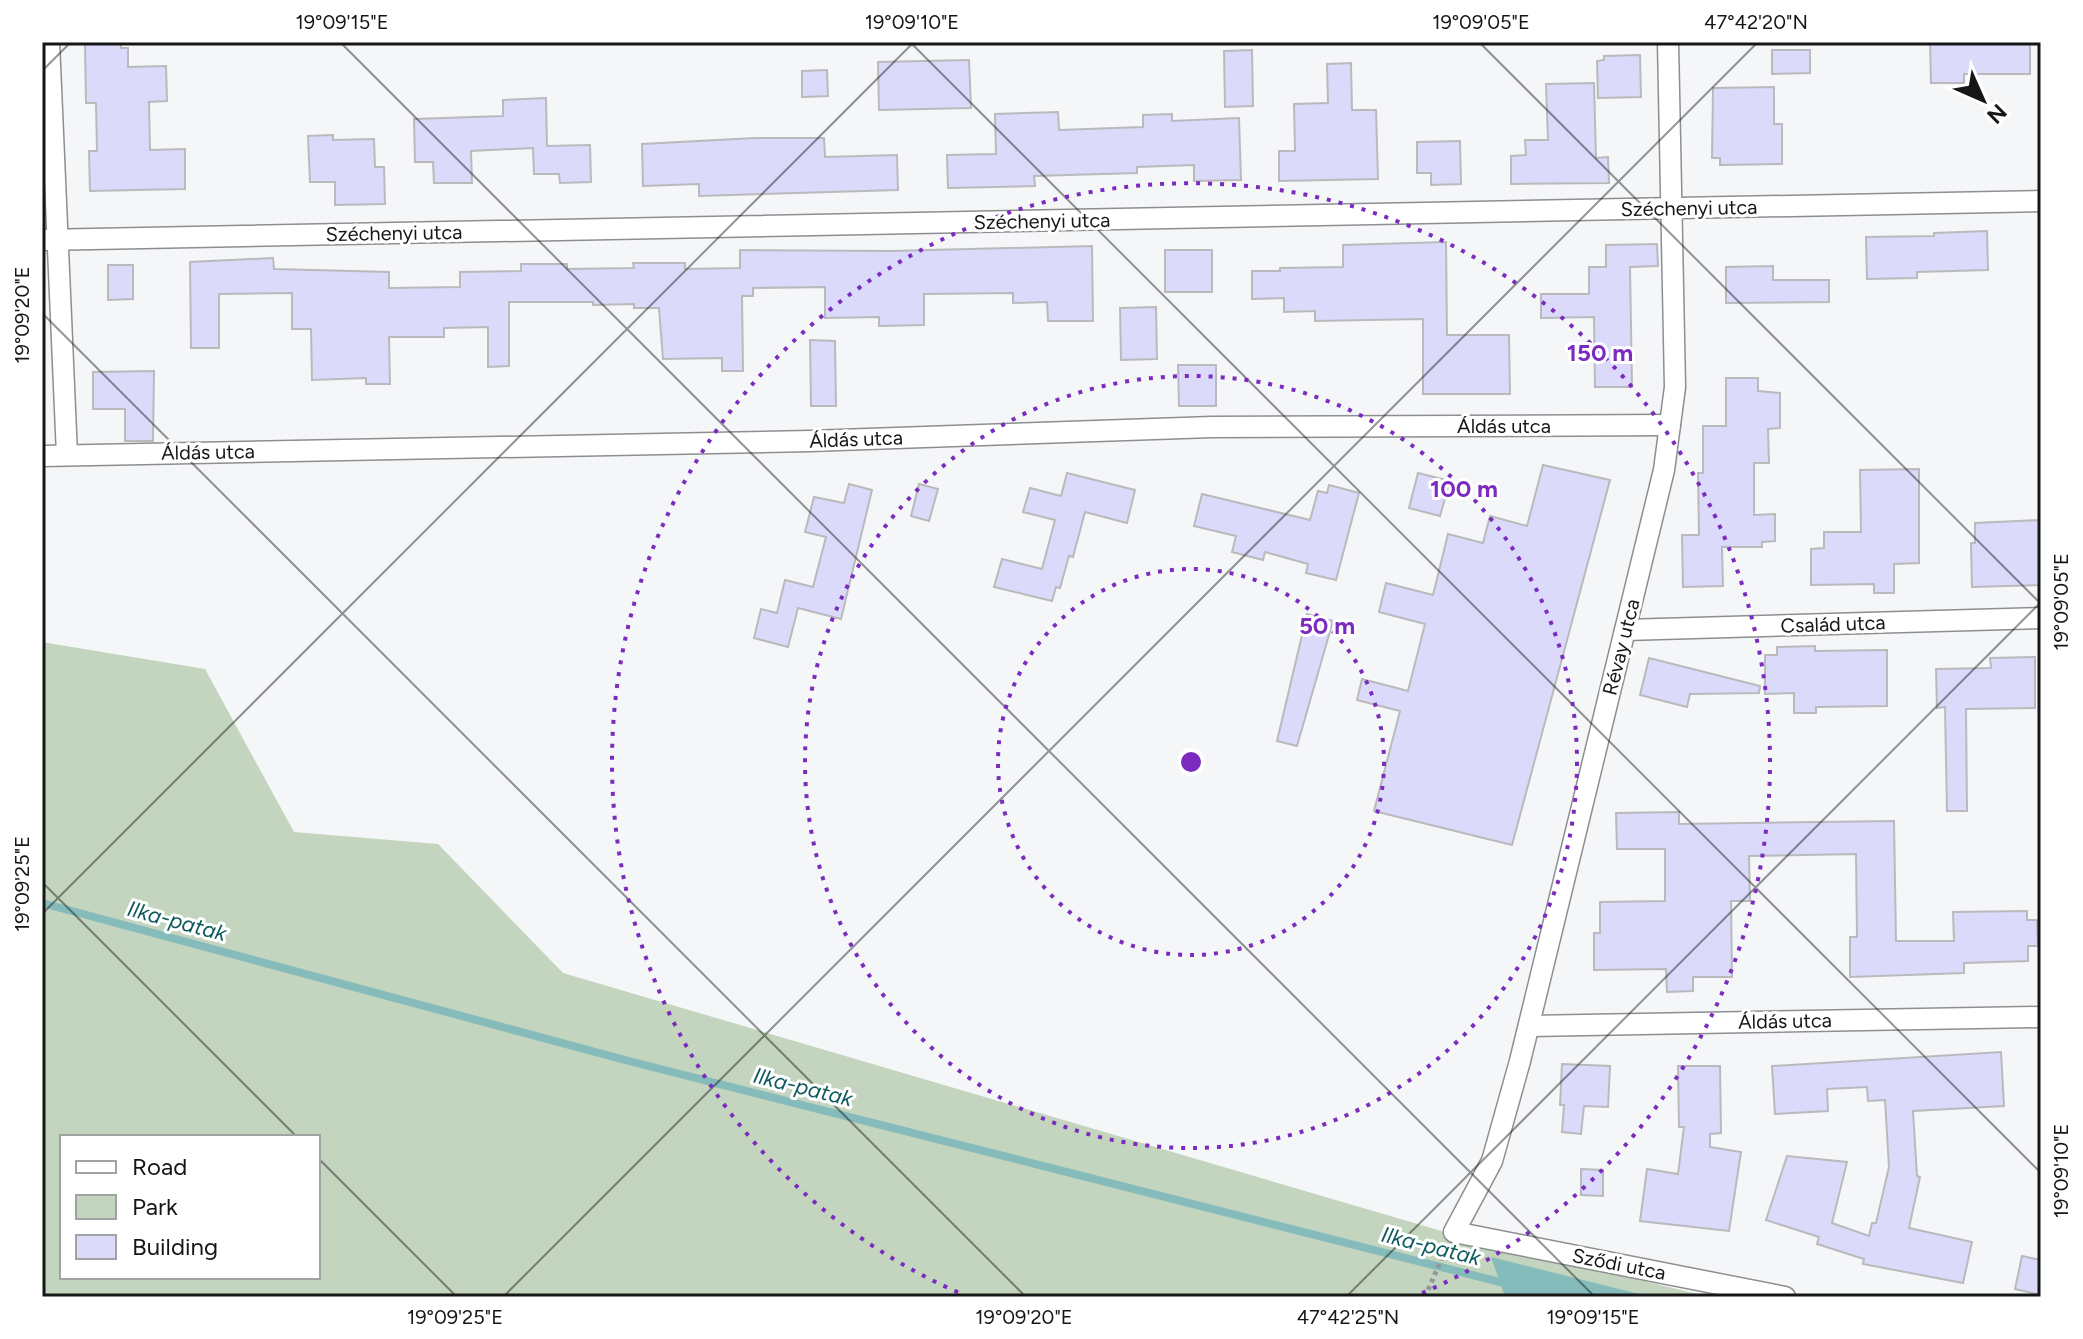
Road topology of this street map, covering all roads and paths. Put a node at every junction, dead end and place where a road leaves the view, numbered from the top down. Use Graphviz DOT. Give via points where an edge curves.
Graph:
graph roads {
  1 [pos="49,42"];
  2 [pos="1668,42"];
  3 [pos="2041,201"];
  4 [pos="1670,208"];
  5 [pos="50,240"];
  6 [pos="1670,425"];
  7 [pos="67,455"];
  8 [pos="42,456"];
  9 [pos="2041,618"];
  10 [pos="1625,630"];
  11 [pos="2041,1017"];
  12 [pos="1529,1026"];
  13 [pos="1454,1232"];
  14 [pos="1425,1297"];
  15 [pos="1785,1297"];
  1 -- 5 [label="street"];
  2 -- 4 [label="street, Révay utca"];
  3 -- 4 [label="street, Széchenyi utca"];
  4 -- 5 [label="street, Széchenyi utca"];
  4 -- 6 [label="street, Révay utca" via="1675,387"];
  5 -- 7 [label="street"];
  6 -- 7 [label="street, Áldás utca" via="1212,427 810,441"];
  6 -- 10 [label="street, Révay utca"];
  7 -- 8 [label="street, Áldás utca"];
  9 -- 10 [label="street, Család utca"];
  10 -- 12 [label="street, Révay utca"];
  11 -- 12 [label="street, Áldás utca"];
  12 -- 13 [label="street, Révay utca" via="1492,1161"];
  13 -- 14 [label="path"];
  13 -- 15 [label="street, Sződi utca"];
}
